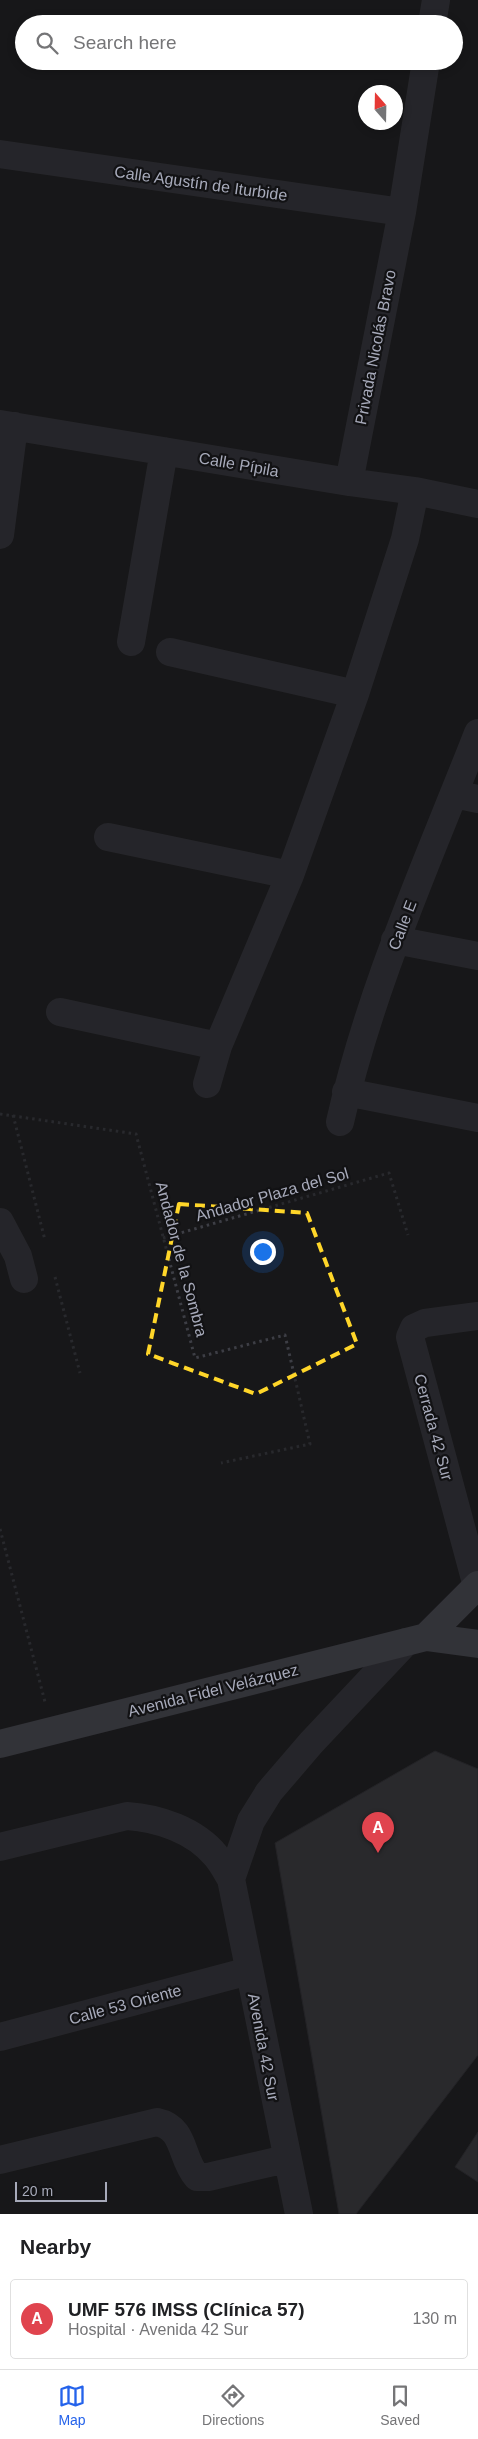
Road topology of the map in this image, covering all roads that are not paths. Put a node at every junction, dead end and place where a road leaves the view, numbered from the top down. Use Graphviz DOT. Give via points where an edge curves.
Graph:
graph roads {
  1 [pos="436,0"];
  2 [pos="434,15"];
  3 [pos="425,70"];
  4 [pos="0,154"];
  5 [pos="402,212"];
  6 [pos="7,425"];
  7 [pos="164,451"];
  8 [pos="349,482"];
  9 [pos="415,491"];
  10 [pos="478,504"];
  11 [pos="0,535"];
  12 [pos="131,642"];
  13 [pos="170,652"];
  14 [pos="355,694"];
  15 [pos="478,733"];
  16 [pos="466,796"];
  17 [pos="108,837"];
  18 [pos="290,875"];
  19 [pos="395,940"];
  20 [pos="478,956"];
  21 [pos="60,1012"];
  22 [pos="218,1046"];
  23 [pos="208,1084"];
  24 [pos="346,1092"];
  25 [pos="478,1118"];
  26 [pos="340,1122"];
  27 [pos="0,1222"];
  28 [pos="24,1279"];
  29 [pos="478,1316"];
  30 [pos="478,1587"];
  31 [pos="416,1640"];
  32 [pos="478,1644"];
  33 [pos="0,1744"];
  34 [pos="0,1847"];
  35 [pos="231,1879"];
  36 [pos="249,1971"];
  37 [pos="0,2037"];
  38 [pos="286,2159"];
  39 [pos="0,2160"];
  40 [pos="299,2214"];
  1 -- 2 [label="street"];
  3 -- 5 [label="street, Privada Nicolás Bravo"];
  4 -- 5 [label="street, Calle Agustín de Iturbide"];
  5 -- 8 [label="street, Privada Nicolás Bravo"];
  6 -- 7 [label="street, Calle Pípila"];
  6 -- 11 [label="street"];
  7 -- 8 [label="street, Calle Pípila"];
  7 -- 12 [label="street"];
  8 -- 9 [label="street, Calle Pípila"];
  9 -- 10 [label="street, Calle Pípila"];
  9 -- 14 [label="street" via="405,539"];
  13 -- 14 [label="street"];
  14 -- 18 [label="street"];
  15 -- 16 [label="street, Calle E"];
  16 -- 19 [label="street, Calle E"];
  17 -- 18 [label="street"];
  18 -- 22 [label="street"];
  19 -- 20 [label="street"];
  19 -- 24 [label="street, Calle E"];
  21 -- 22 [label="street"];
  22 -- 23 [label="street"];
  24 -- 25 [label="street"];
  24 -- 26 [label="street, Calle E"];
  27 -- 28 [label="street" via="18,1256"];
  29 -- 30 [label="street, Cerrada 42 Sur" via="425,1323 414,1328 410,1337"];
  30 -- 31 [label="main road"];
  31 -- 32 [label="main road, Avenida Fidel Velázquez"];
  31 -- 33 [label="main road, Avenida Fidel Velázquez"];
  31 -- 35 [label="street" via="311,1743 269,1792 252,1821"];
  34 -- 35 [label="street" via="127,1816 147,1817 172,1825 194,1838 216,1855"];
  35 -- 36 [label="street, Avenida 42 Sur"];
  36 -- 37 [label="street, Calle 53 Oriente"];
  36 -- 38 [label="street, Avenida 42 Sur"];
  38 -- 39 [label="street" via="208,2178 197,2177 176,2132 168,2124 157,2122"];
  38 -- 40 [label="street, Avenida 42 Sur"];
}
